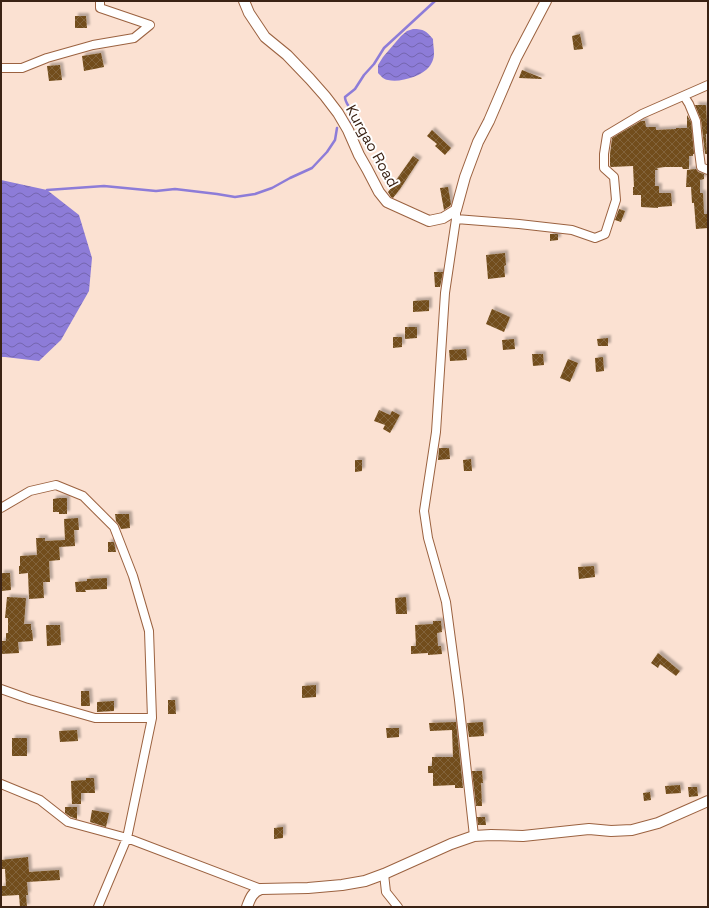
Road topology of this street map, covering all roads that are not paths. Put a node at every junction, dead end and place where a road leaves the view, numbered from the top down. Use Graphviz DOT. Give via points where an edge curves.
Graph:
graph roads {
  1 [pos="100,1"];
  2 [pos="244,1"];
  3 [pos="546,1"];
  4 [pos="1,68"];
  5 [pos="708,85"];
  6 [pos="684,96"];
  7 [pos="708,170"];
  8 [pos="456,215"];
  9 [pos="1,508"];
  10 [pos="1,689"];
  11 [pos="152,718"];
  12 [pos="1,784"];
  13 [pos="708,801"];
  14 [pos="474,836"];
  15 [pos="127,838"];
  16 [pos="384,874"];
  17 [pos="261,889"];
  18 [pos="98,907"];
  19 [pos="247,907"];
  20 [pos="398,907"];
  1 -- 4 [label="street" via="100,8 150,25 134,38 93,45 22,68"];
  2 -- 8 [label="street, Kurgao Road" via="249,13 266,36 310,79 338,113 379,192 387,202 429,221"];
  3 -- 8 [label="street" via="516,58 478,142 465,177"];
  5 -- 6 [label="street"];
  6 -- 7 [label="street" via="696,121 701,167"];
  6 -- 8 [label="street" via="642,114 607,135 604,168 614,177 616,200 605,234 595,238 572,230"];
  8 -- 14 [label="street" via="445,292 436,432 424,511 428,538 446,602"];
  9 -- 11 [label="street" via="30,491 56,485 83,496 114,528 133,576 149,631"];
  10 -- 11 [label="street" via="95,718"];
  11 -- 15 [label="street"];
  12 -- 15 [label="street" via="40,800 68,822"];
  13 -- 14 [label="street" via="658,823 632,830"];
  14 -- 16 [label="street"];
  15 -- 17 [label="street"];
  15 -- 18 [label="street"];
  16 -- 17 [label="street" via="342,885"];
  16 -- 20 [label="street" via="386,892"];
  17 -- 19 [label="street" via="253,893"];
}
